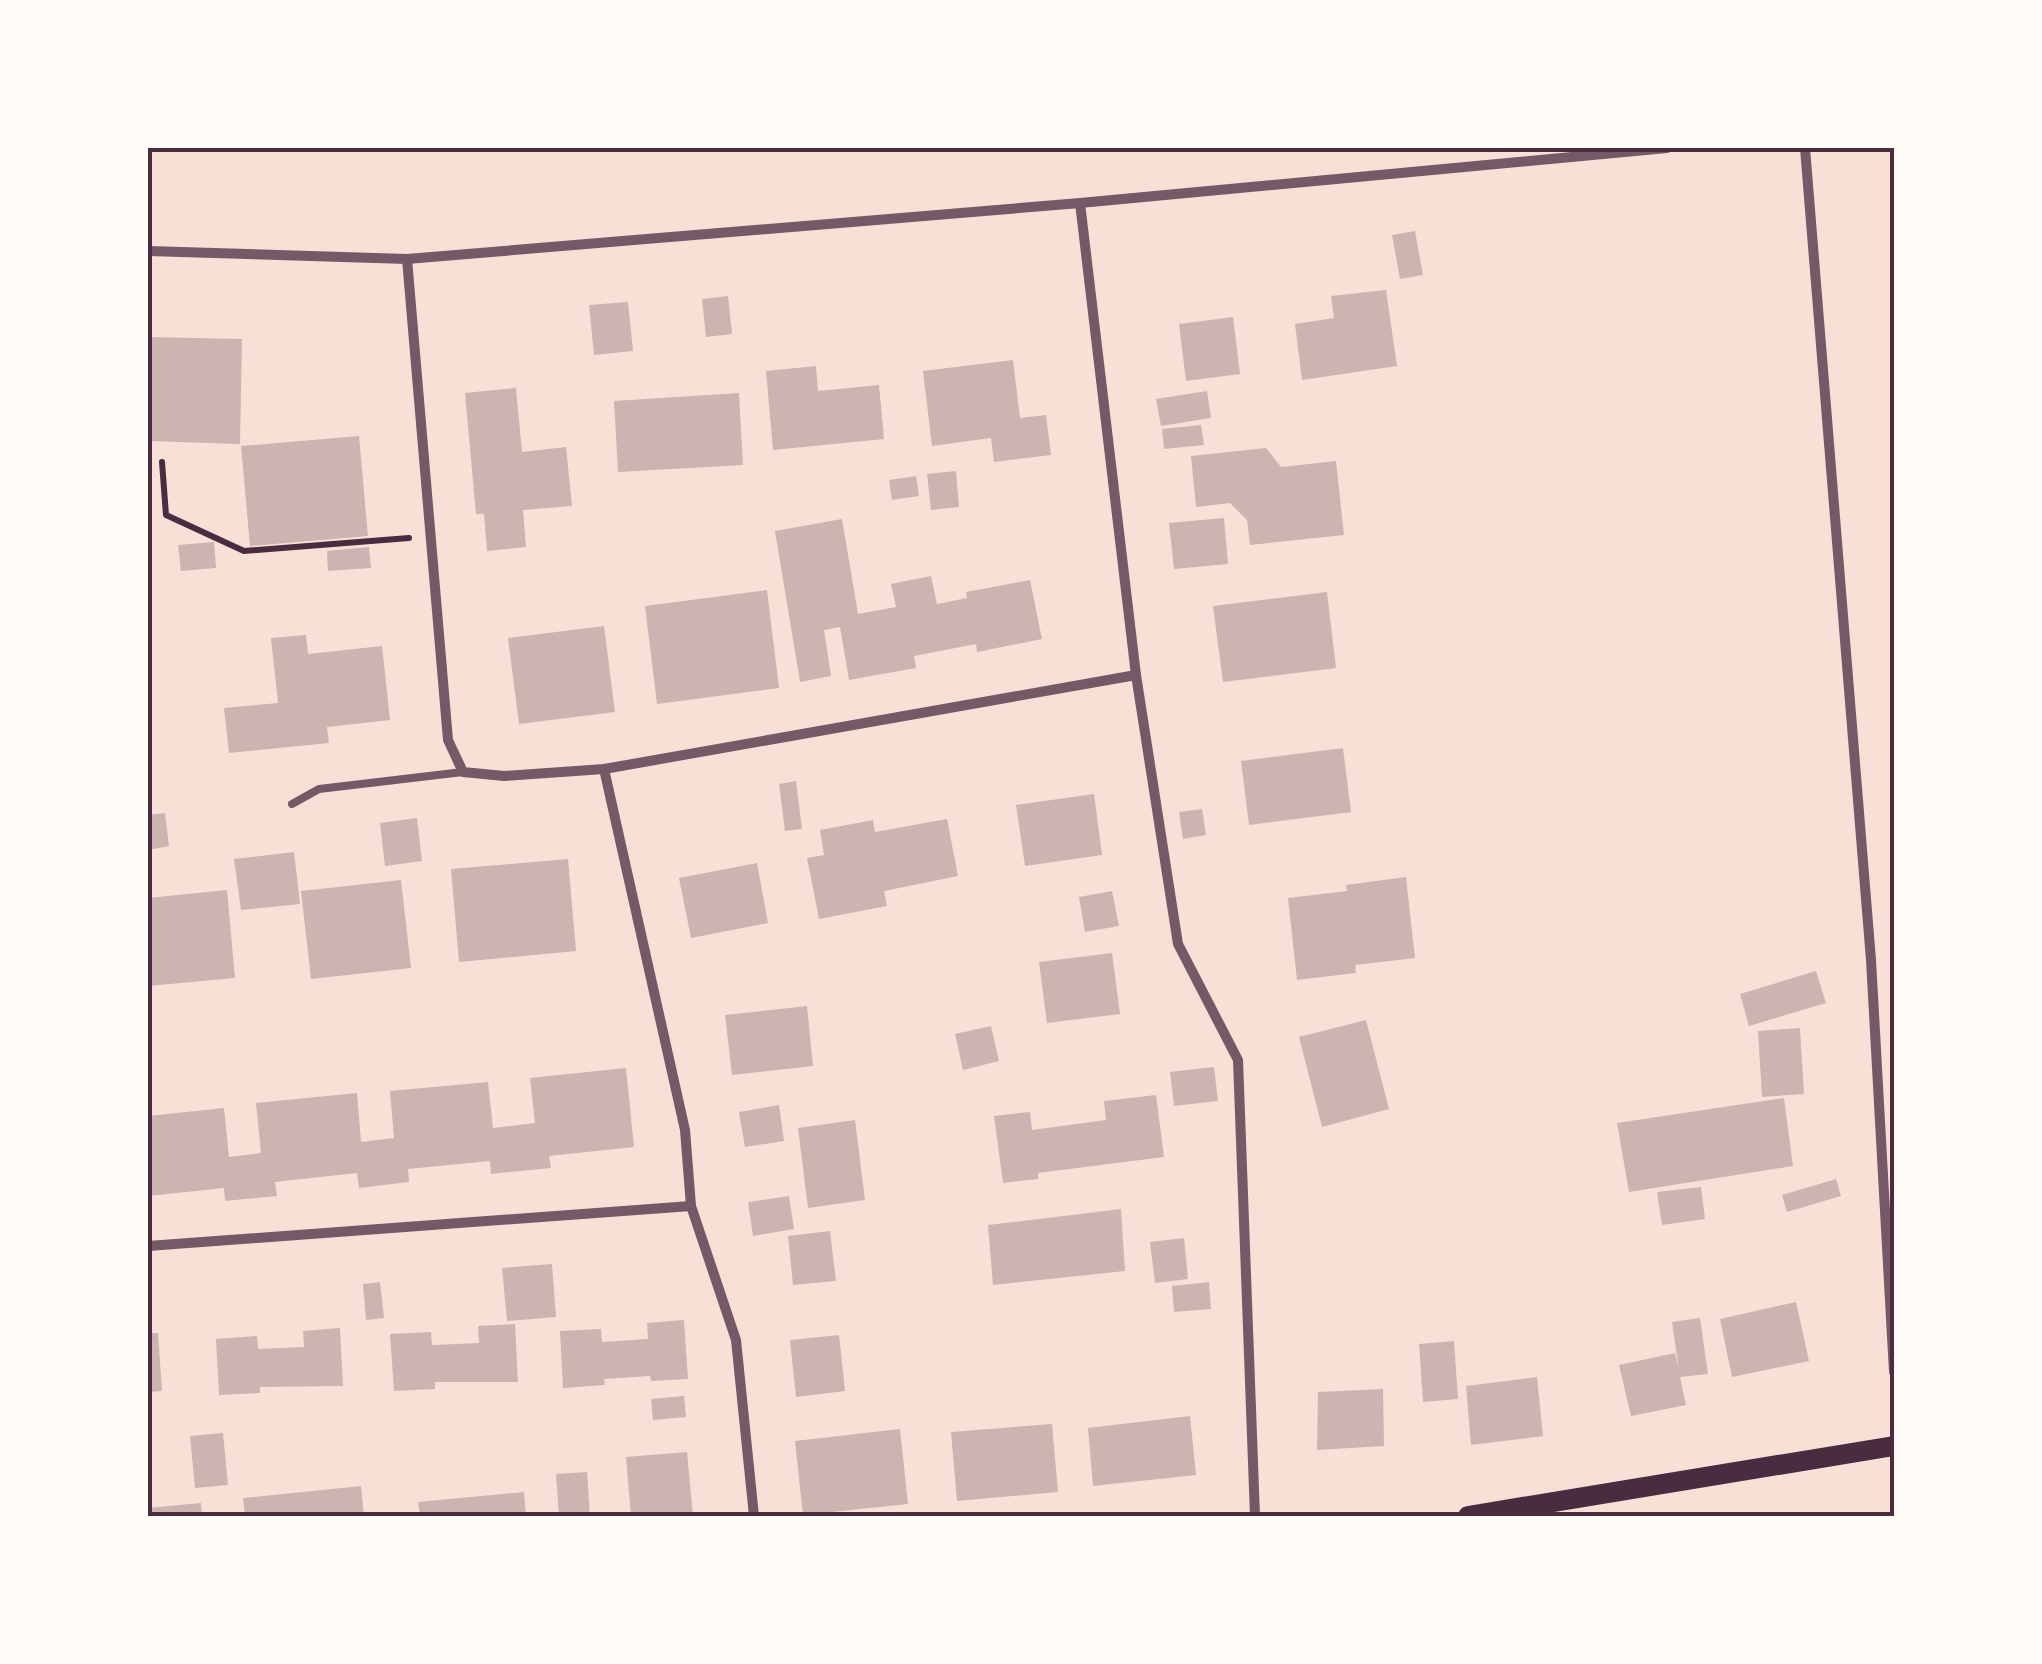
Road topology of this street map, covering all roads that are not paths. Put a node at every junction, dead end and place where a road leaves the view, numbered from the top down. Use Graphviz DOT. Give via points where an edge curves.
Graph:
graph roads {
  1 [pos="1666,148"];
  2 [pos="1805,148"];
  3 [pos="1080,203"];
  4 [pos="148,251"];
  5 [pos="406,259"];
  6 [pos="1136,675"];
  7 [pos="604,769"];
  8 [pos="463,772"];
  9 [pos="292,804"];
  10 [pos="691,1206"];
  11 [pos="148,1246"];
  12 [pos="1894,1372"];
  13 [pos="1894,1446"];
  14 [pos="754,1516"];
  15 [pos="1255,1516"];
  16 [pos="1468,1516"];
  1 -- 3 [label="street"];
  2 -- 12 [label="street" via="1871,960"];
  3 -- 5 [label="street"];
  3 -- 6 [label="street"];
  4 -- 5 [label="street"];
  5 -- 8 [label="street" via="448,740"];
  6 -- 7 [label="street"];
  6 -- 15 [label="street" via="1178,944 1238,1060"];
  7 -- 8 [label="street"];
  7 -- 10 [label="street" via="685,1130"];
  8 -- 9 [label="lane" via="319,789"];
  10 -- 11 [label="street"];
  10 -- 14 [label="street" via="736,1340"];
  13 -- 16 [label="main road"];
}
